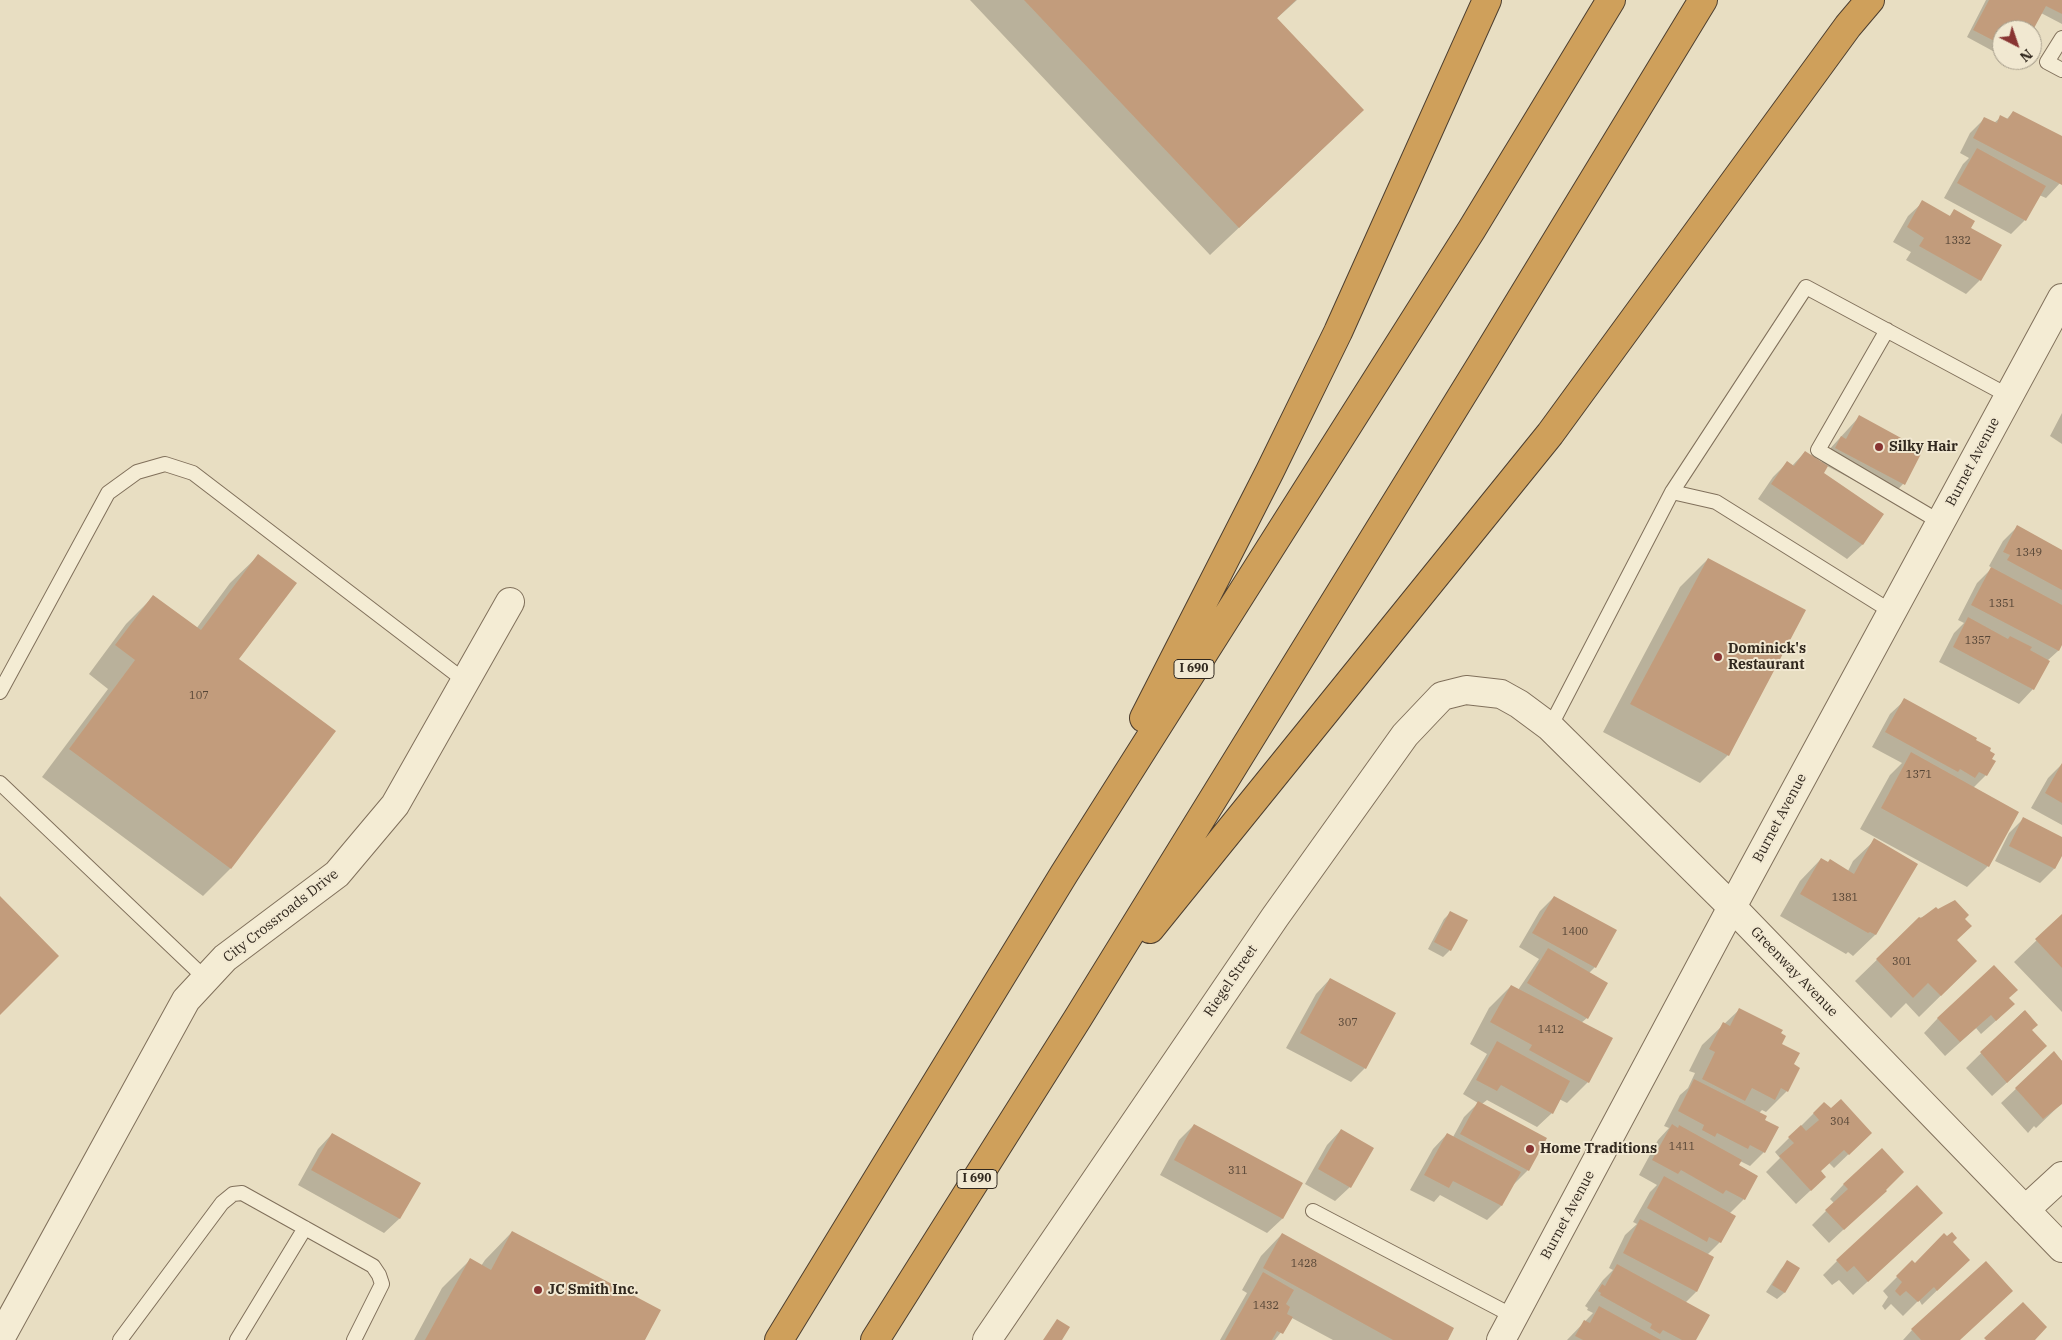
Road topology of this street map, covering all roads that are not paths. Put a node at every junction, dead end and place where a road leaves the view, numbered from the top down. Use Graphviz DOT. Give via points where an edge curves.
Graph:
graph roads {
  1 [pos="1487,0"];
  2 [pos="1612,0"];
  3 [pos="1703,0"];
  4 [pos="1863,0"];
  5 [pos="1870,0"];
  6 [pos="1848,26"];
  7 [pos="2062,38"];
  8 [pos="2062,70"];
  9 [pos="2062,298"];
  10 [pos="1887,330"];
  11 [pos="2009,396"];
  12 [pos="1672,492"];
  13 [pos="1940,522"];
  14 [pos="510,602"];
  15 [pos="1892,612"];
  16 [pos="465,681"];
  17 [pos="0,692"];
  18 [pos="1519,704"];
  19 [pos="1550,728"];
  20 [pos="0,784"];
  21 [pos="1064,874"];
  22 [pos="1732,907"];
  23 [pos="206,979"];
  24 [pos="1078,1018"];
  25 [pos="2062,1176"];
  26 [pos="1313,1210"];
  27 [pos="2025,1210"];
  28 [pos="305,1228"];
  29 [pos="2062,1248"];
  30 [pos="1514,1316"];
  31 [pos="0,1339"];
  32 [pos="120,1340"];
  33 [pos="237,1340"];
  34 [pos="354,1340"];
  35 [pos="779,1340"];
  36 [pos="875,1340"];
  37 [pos="987,1340"];
  38 [pos="1501,1340"];
  1 -- 21 [label="highway" via="1338,332"];
  2 -- 21 [label="highway, I 690" via="1472,229"];
  3 -- 24 [label="highway, I 690"];
  4 -- 6 [label="highway"];
  5 -- 6 [label="highway"];
  6 -- 24 [label="highway" via="1550,434"];
  7 -- 8 [label="lane" via="2047,62"];
  9 -- 11 [label="street, Burnet Avenue"];
  10 -- 11 [label="lane"];
  10 -- 12 [label="lane" via="1806,287"];
  10 -- 13 [label="lane" via="1818,450"];
  11 -- 13 [label="street, Burnet Avenue"];
  12 -- 15 [label="lane" via="1716,502"];
  12 -- 19 [label="lane"];
  13 -- 15 [label="street, Burnet Avenue"];
  14 -- 16 [label="street, City Crossroads Drive"];
  15 -- 22 [label="street, Burnet Avenue"];
  16 -- 17 [label="lane" via="193,473 164,464 137,472 108,493"];
  16 -- 23 [label="street, City Crossroads Drive" via="395,806 337,874 225,958"];
  18 -- 19 [label="street, Greenway Avenue"];
  18 -- 37 [label="street, Riegel Street" via="1500,694 1466,690 1442,696 1405,735 1269,925"];
  19 -- 22 [label="street, Greenway Avenue"];
  20 -- 23 [label="lane"];
  21 -- 35 [label="highway, I 690"];
  22 -- 27 [label="street, Greenway Avenue"];
  22 -- 30 [label="street, Burnet Avenue"];
  23 -- 31 [label="street, City Crossroads Drive" via="186,1000"];
  24 -- 36 [label="highway, I 690"];
  25 -- 27 [label="street"];
  26 -- 30 [label="lane"];
  27 -- 29 [label="street, Greenway Avenue"];
  28 -- 32 [label="lane" via="242,1193 233,1194 222,1203"];
  28 -- 33 [label="lane"];
  28 -- 34 [label="lane" via="373,1266 379,1275 382,1284"];
  30 -- 38 [label="street, Burnet Avenue"];
}
